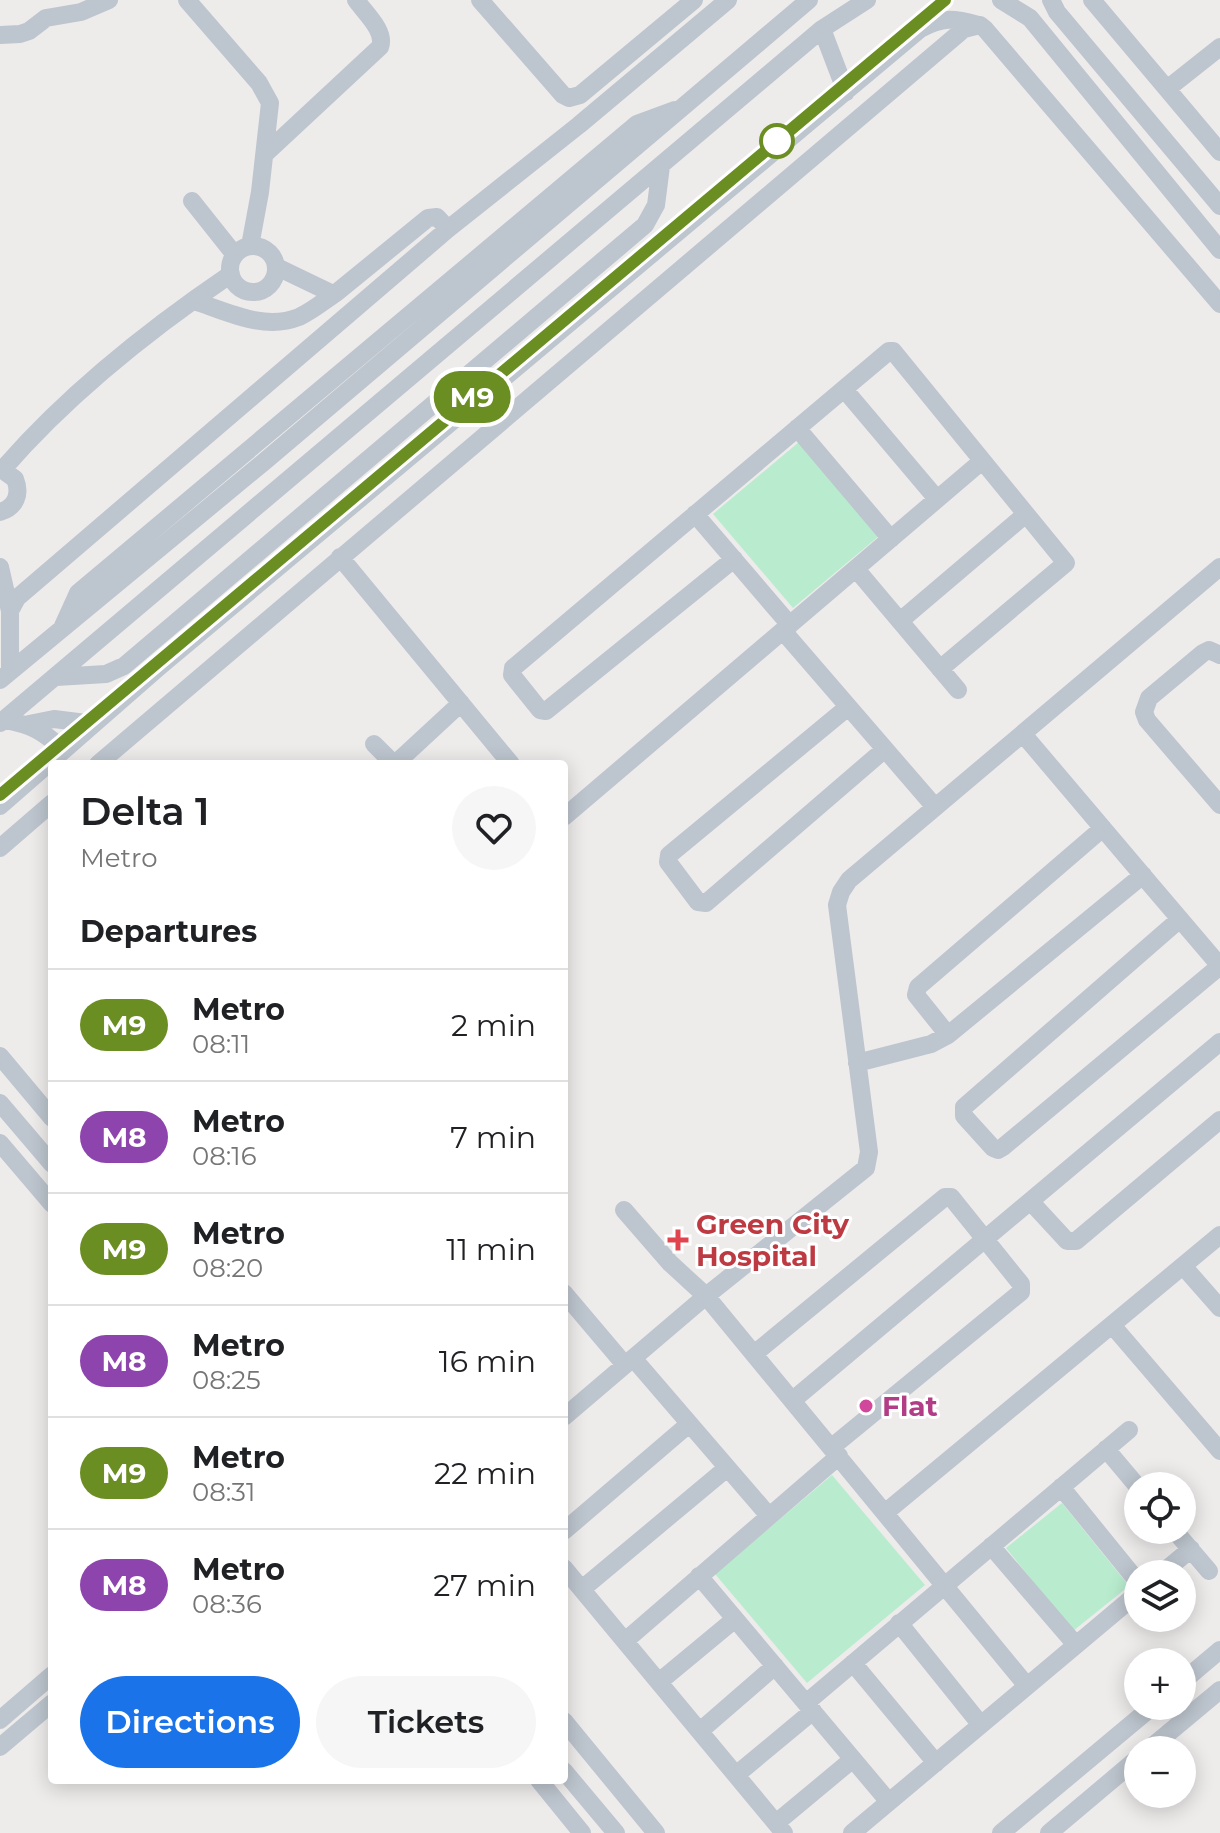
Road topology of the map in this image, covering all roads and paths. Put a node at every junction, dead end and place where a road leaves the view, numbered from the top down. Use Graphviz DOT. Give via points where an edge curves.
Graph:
graph roads {
  1 [pos="109,0"];
  2 [pos="187,0"];
  3 [pos="356,0"];
  4 [pos="480,0"];
  5 [pos="694,0"];
  6 [pos="728,0"];
  7 [pos="809,0"];
  8 [pos="867,0"];
  9 [pos="1001,0"];
  10 [pos="1051,0"];
  11 [pos="1092,0"];
  12 [pos="980,25"];
  13 [pos="822,29"];
  14 [pos="0,35"];
  15 [pos="1220,47"];
  16 [pos="1167,89"];
  17 [pos="846,92"];
  18 [pos="680,109"];
  19 [pos="579,125"];
  20 [pos="806,125"];
  21 [pos="824,147"];
  22 [pos="603,152"];
  23 [pos="1220,152"];
  24 [pos="265,154"];
  25 [pos="661,166"];
  26 [pos="1212,188"];
  27 [pos="192,201"];
  28 [pos="1220,206"];
  29 [pos="448,229"];
  30 [pos="243,250"];
  31 [pos="1220,250"];
  32 [pos="277,267"];
  33 [pos="231,274"];
  34 [pos="336,293"];
  35 [pos="194,301"];
  36 [pos="1220,304"];
  37 [pos="844,389"];
  38 [pos="797,428"];
  39 [pos="982,461"];
  40 [pos="2,468"];
  41 [pos="937,499"];
  42 [pos="0,512"];
  43 [pos="695,514"];
  44 [pos="1026,514"];
  45 [pos="891,539"];
  46 [pos="340,557"];
  47 [pos="734,559"];
  48 [pos="0,567"];
  49 [pos="1220,567"];
  50 [pos="856,569"];
  51 [pos="10,611"];
  52 [pos="900,621"];
  53 [pos="786,628"];
  54 [pos="62,629"];
  55 [pos="1220,655"];
  56 [pos="940,669"];
  57 [pos="5,676"];
  58 [pos="56,677"];
  59 [pos="958,690"];
  60 [pos="461,703"];
  61 [pos="848,707"];
  62 [pos="2,722"];
  63 [pos="29,724"];
  64 [pos="94,724"];
  65 [pos="1023,734"];
  66 [pos="374,744"];
  67 [pos="885,749"];
  68 [pos="64,750"];
  69 [pos="53,760"];
  70 [pos="103,760"];
  71 [pos="391,760"];
  72 [pos="399,760"];
  73 [pos="500,760"];
  74 [pos="48,764"];
  75 [pos="1220,805"];
  76 [pos="0,806"];
  77 [pos="48,806"];
  78 [pos="935,807"];
  79 [pos="568,814"];
  80 [pos="1103,828"];
  81 [pos="0,848"];
  82 [pos="1143,875"];
  83 [pos="1180,919"];
  84 [pos="948,1035"];
  85 [pos="1220,1042"];
  86 [pos="0,1056"];
  87 [pos="857,1063"];
  88 [pos="0,1103"];
  89 [pos="48,1113"];
  90 [pos="1220,1120"];
  91 [pos="0,1143"];
  92 [pos="48,1159"];
  93 [pos="48,1199"];
  94 [pos="1031,1202"];
  95 [pos="624,1210"];
  96 [pos="1220,1235"];
  97 [pos="985,1240"];
  98 [pos="1183,1266"];
  99 [pos="706,1296"];
  100 [pos="568,1297"];
  101 [pos="1220,1308"];
  102 [pos="1112,1325"];
  103 [pos="754,1354"];
  104 [pos="629,1362"];
  105 [pos="793,1400"];
  106 [pos="568,1414"];
  107 [pos="689,1424"];
  108 [pos="1129,1430"];
  109 [pos="1106,1449"];
  110 [pos="836,1451"];
  111 [pos="1220,1451"];
  112 [pos="727,1468"];
  113 [pos="1125,1472"];
  114 [pos="1061,1487"];
  115 [pos="886,1512"];
  116 [pos="769,1516"];
  117 [pos="568,1528"];
  118 [pos="1187,1544"];
  119 [pos="991,1546"];
  120 [pos="1191,1549"];
  121 [pos="1178,1560"];
  122 [pos="1124,1565"];
  123 [pos="1209,1571"];
  124 [pos="568,1573"];
  125 [pos="699,1576"];
  126 [pos="945,1585"];
  127 [pos="582,1589"];
  128 [pos="1124,1605"];
  129 [pos="735,1619"];
  130 [pos="899,1623"];
  131 [pos="625,1641"];
  132 [pos="1076,1645"];
  133 [pos="1220,1650"];
  134 [pos="853,1663"];
  135 [pos="775,1666"];
  136 [pos="1196,1670"];
  137 [pos="48,1678"];
  138 [pos="659,1682"];
  139 [pos="1027,1686"];
  140 [pos="1216,1698"];
  141 [pos="48,1706"];
  142 [pos="809,1707"];
  143 [pos="0,1720"];
  144 [pos="1136,1720"];
  145 [pos="981,1725"];
  146 [pos="568,1726"];
  147 [pos="700,1731"];
  148 [pos="1166,1736"];
  149 [pos="0,1747"];
  150 [pos="853,1759"];
  151 [pos="936,1763"];
  152 [pos="1124,1770"];
  153 [pos="736,1775"];
  154 [pos="568,1776"];
  155 [pos="542,1784"];
  156 [pos="889,1802"];
  157 [pos="780,1828"];
  158 [pos="582,1833"];
  159 [pos="616,1833"];
  160 [pos="656,1833"];
  161 [pos="852,1833"];
  162 [pos="1001,1833"];
  163 [pos="1049,1833"];
  1 -- 14 [label="street" via="46,18 20,34"];
  2 -- 24 [label="street" via="267,93"];
  3 -- 24 [label="street" via="381,34 380,47"];
  4 -- 5 [label="street" via="569,98 580,95"];
  6 -- 19 [label="street"];
  7 -- 18 [label="street"];
  8 -- 13 [label="street"];
  9 -- 31 [label="street" via="1030,18"];
  10 -- 26 [label="street"];
  11 -- 16 [label="street"];
  12 -- 17 [label="street" via="937,20"];
  12 -- 21 [label="street" via="955,36"];
  12 -- 36 [label="street"];
  13 -- 17 [label="street"];
  13 -- 25 [label="street"];
  15 -- 16 [label="street"];
  16 -- 23 [label="street"];
  17 -- 20 [label="street"];
  18 -- 22 [label="street" via="637,124"];
  18 -- 54 [label="street"];
  19 -- 22 [label="street"];
  19 -- 29 [label="street"];
  20 -- 21 [label="street"];
  20 -- 64 [label="street"];
  21 -- 46 [label="street"];
  22 -- 54 [label="street" via="78,593"];
  24 -- 30 [label="street"];
  25 -- 58 [label="street"];
  25 -- 58 [label="street" via="656,205 645,225 124,666 106,674"];
  26 -- 28 [label="street"];
  27 -- 30 [label="street"];
  29 -- 34 [label="street" via="437,217 428,218"];
  29 -- 51 [label="street" via="17,598"];
  30 -- 32 [label="street" via="265,249"];
  30 -- 33 [label="street" via="230,267"];
  32 -- 33 [label="street" via="273,282 253,293 239,287"];
  32 -- 34 [label="street"];
  33 -- 35 [label="street"];
  34 -- 35 [label="street" via="300,317 277,323"];
  35 -- 40 [label="street" via="118,358"];
  37 -- 38 [label="street"];
  37 -- 39 [label="street" via="893,351"];
  37 -- 41 [label="street"];
  38 -- 43 [label="street"];
  38 -- 45 [label="street"];
  39 -- 41 [label="street"];
  39 -- 44 [label="street"];
  40 -- 42 [label="street" via="15,479 18,494"];
  41 -- 45 [label="street"];
  43 -- 47 [label="street"];
  43 -- 47 [label="street" via="511,670 540,710 550,709"];
  44 -- 52 [label="street"];
  44 -- 56 [label="street" via="1066,565"];
  45 -- 50 [label="street"];
  46 -- 60 [label="street"];
  46 -- 70 [label="street"];
  47 -- 53 [label="street"];
  48 -- 51 [label="street"];
  49 -- 65 [label="street"];
  50 -- 52 [label="street"];
  50 -- 53 [label="street"];
  51 -- 57 [label="street"];
  52 -- 56 [label="street"];
  53 -- 61 [label="street"];
  53 -- 79 [label="street"];
  54 -- 57 [label="street"];
  55 -- 75 [label="street" via="1203,653 1149,698 1144,712"];
  56 -- 59 [label="street"];
  58 -- 62 [label="street"];
  60 -- 72 [label="street"];
  60 -- 73 [label="street"];
  61 -- 67 [label="street"];
  61 -- 67 [label="street" via="669,855 668,862 698,902 706,903"];
  62 -- 63 [label="street"];
  63 -- 64 [label="street" via="54,719"];
  63 -- 68 [label="street"];
  64 -- 68 [label="street"];
  65 -- 78 [label="street"];
  65 -- 80 [label="street"];
  66 -- 71 [label="street"];
  67 -- 78 [label="street"];
  68 -- 69 [label="street"];
  74 -- 76 [label="street"];
  77 -- 81 [label="street"];
  78 -- 87 [label="street" via="849,880 837,905"];
  80 -- 82 [label="street"];
  80 -- 84 [label="street" via="918,987 916,995"];
  82 -- 83 [label="street"];
  82 -- 84 [label="street"];
  83 -- 83 [label="street" via="964,1107 964,1116 993,1148 1003,1147 1220,966"];
  84 -- 87 [label="street"];
  85 -- 94 [label="street"];
  86 -- 89 [label="street"];
  87 -- 99 [label="street" via="869,1152 866,1168"];
  88 -- 92 [label="street"];
  90 -- 94 [label="street" via="1076,1241 1067,1241"];
  91 -- 93 [label="street"];
  94 -- 97 [label="street"];
  95 -- 99 [label="street"];
  96 -- 98 [label="street"];
  97 -- 103 [label="street" via="951,1197 945,1197"];
  97 -- 105 [label="street"];
  97 -- 110 [label="street" via="1021,1284 1021,1292"];
  98 -- 101 [label="street"];
  98 -- 102 [label="street"];
  99 -- 103 [label="street"];
  99 -- 104 [label="street"];
  100 -- 104 [label="street"];
  102 -- 111 [label="street"];
  102 -- 115 [label="street"];
  103 -- 105 [label="street"];
  104 -- 106 [label="street"];
  104 -- 107 [label="street"];
  105 -- 110 [label="street"];
  107 -- 112 [label="street"];
  107 -- 117 [label="street"];
  108 -- 109 [label="street"];
  109 -- 113 [label="street"];
  109 -- 114 [label="street"];
  110 -- 115 [label="street"];
  110 -- 116 [label="street"];
  112 -- 116 [label="street"];
  112 -- 127 [label="street"];
  114 -- 119 [label="street"];
  114 -- 122 [label="street"];
  115 -- 126 [label="street"];
  116 -- 125 [label="street"];
  118 -- 120 [label="street"];
  119 -- 126 [label="street"];
  119 -- 132 [label="street"];
  120 -- 121 [label="street"];
  120 -- 123 [label="street"];
  124 -- 127 [label="street"];
  125 -- 129 [label="street"];
  125 -- 131 [label="street"];
  126 -- 130 [label="street"];
  126 -- 139 [label="street"];
  127 -- 131 [label="street"];
  128 -- 132 [label="street"];
  129 -- 135 [label="street"];
  129 -- 138 [label="street"];
  130 -- 134 [label="street"];
  130 -- 145 [label="street"];
  131 -- 138 [label="street"];
  132 -- 139 [label="street"];
  133 -- 136 [label="street"];
  134 -- 142 [label="street"];
  134 -- 151 [label="street"];
  135 -- 142 [label="street"];
  135 -- 147 [label="street"];
  137 -- 143 [label="street"];
  138 -- 147 [label="street"];
  139 -- 145 [label="street"];
  140 -- 148 [label="street"];
  141 -- 149 [label="street"];
  142 -- 150 [label="street"];
  142 -- 153 [label="street"];
  144 -- 162 [label="street"];
  145 -- 151 [label="street"];
  146 -- 160 [label="street"];
  147 -- 153 [label="street"];
  150 -- 156 [label="street"];
  150 -- 157 [label="street"];
  151 -- 156 [label="street"];
  152 -- 163 [label="street"];
  153 -- 157 [label="street"];
  154 -- 159 [label="street"];
  155 -- 158 [label="street"];
  156 -- 161 [label="street"];
}
